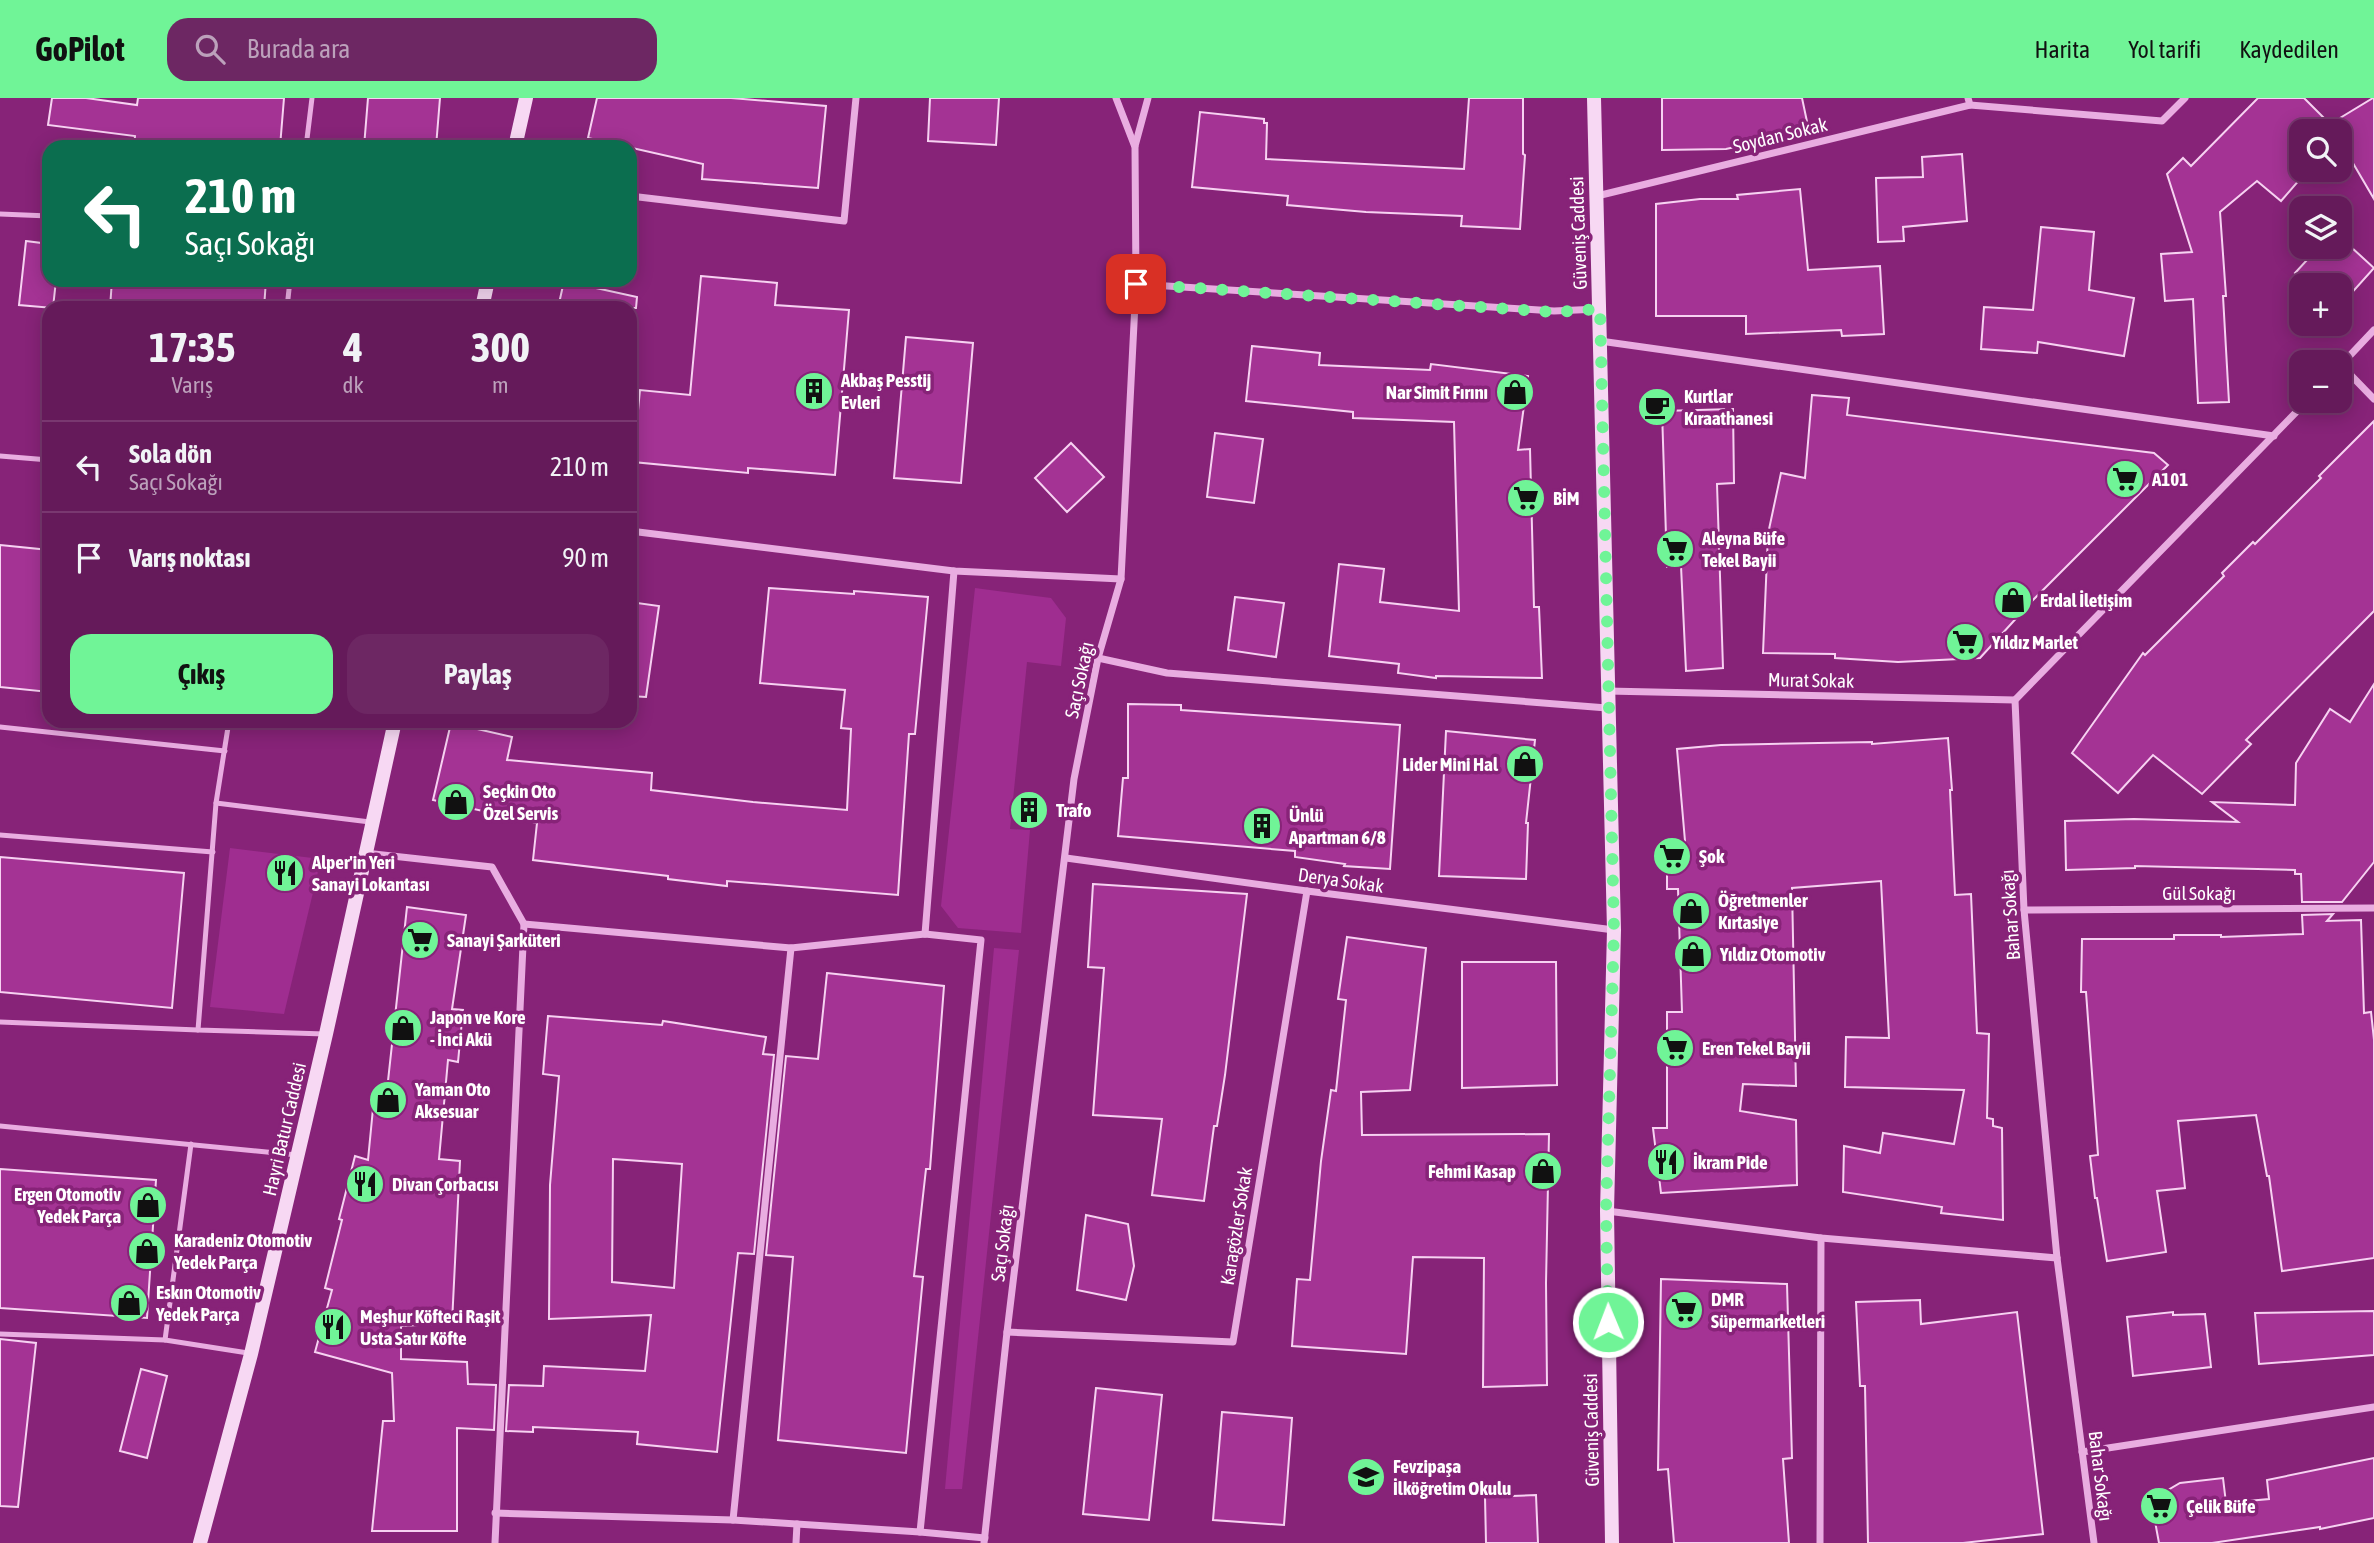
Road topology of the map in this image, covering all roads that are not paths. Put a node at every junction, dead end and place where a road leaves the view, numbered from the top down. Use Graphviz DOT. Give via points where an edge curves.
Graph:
graph roads {
  1 [pos="312,98"];
  2 [pos="526,98"];
  3 [pos="856,98"];
  4 [pos="1116,98"];
  5 [pos="1148,98"];
  6 [pos="1594,98"];
  7 [pos="2185,98"];
  8 [pos="1969,102"];
  9 [pos="307,140"];
  10 [pos="517,140"];
  11 [pos="1135,147"];
  12 [pos="637,197"];
  13 [pos="1596,197"];
  14 [pos="0,215"];
  15 [pos="42,216"];
  16 [pos="1136,284"];
  17 [pos="1600,309"];
  18 [pos="2374,330"];
  19 [pos="1600,341"];
  20 [pos="2352,353"];
  21 [pos="2352,377"];
  22 [pos="2374,398"];
  23 [pos="2296,413"];
  24 [pos="2274,436"];
  25 [pos="0,456"];
  26 [pos="42,459"];
  27 [pos="637,532"];
  28 [pos="954,571"];
  29 [pos="1121,579"];
  30 [pos="1098,658"];
  31 [pos="1607,691"];
  32 [pos="2015,700"];
  33 [pos="1607,708"];
  34 [pos="0,727"];
  35 [pos="228,728"];
  36 [pos="393,728"];
  37 [pos="225,751"];
  38 [pos="216,803"];
  39 [pos="373,822"];
  40 [pos="0,835"];
  41 [pos="212,852"];
  42 [pos="366,853"];
  43 [pos="1066,858"];
  44 [pos="1307,891"];
  45 [pos="2374,908"];
  46 [pos="2024,910"];
  47 [pos="524,923"];
  48 [pos="1614,930"];
  49 [pos="925,933"];
  50 [pos="791,948"];
  51 [pos="0,1022"];
  52 [pos="198,1030"];
  53 [pos="326,1034"];
  54 [pos="0,1126"];
  55 [pos="191,1144"];
  56 [pos="297,1155"];
  57 [pos="1606,1211"];
  58 [pos="1821,1238"];
  59 [pos="2057,1258"];
  60 [pos="1007,1332"];
  61 [pos="0,1334"];
  62 [pos="165,1340"];
  63 [pos="251,1354"];
  64 [pos="2374,1407"];
  65 [pos="2082,1452"];
  66 [pos="495,1513"];
  67 [pos="733,1520"];
  68 [pos="797,1524"];
  69 [pos="920,1532"];
  70 [pos="985,1540"];
  71 [pos="200,1543"];
  72 [pos="495,1543"];
  73 [pos="796,1543"];
  74 [pos="1612,1543"];
  75 [pos="1820,1543"];
  76 [pos="2094,1543"];
  1 -- 9 [label="lane"];
  2 -- 10 [label="street"];
  3 -- 12 [label="street" via="844,221"];
  4 -- 11 [label="street"];
  5 -- 11 [label="street"];
  6 -- 13 [label="street, Güveniş Caddesi"];
  7 -- 8 [label="street, Soydan Sokak" via="2162,121"];
  8 -- 13 [label="street, Soydan Sokak"];
  11 -- 16 [label="street, Saçı Sokağı"];
  13 -- 17 [label="street, Güveniş Caddesi"];
  14 -- 15 [label="lane"];
  16 -- 17 [label="street" via="1554,312"];
  16 -- 29 [label="street, Saçı Sokağı"];
  17 -- 19 [label="street, Güveniş Caddesi"];
  18 -- 20 [label="street"];
  19 -- 24 [label="street"];
  19 -- 31 [label="street, Güveniş Caddesi"];
  21 -- 22 [label="street"];
  23 -- 24 [label="street"];
  24 -- 32 [label="street"];
  25 -- 26 [label="lane"];
  27 -- 28 [label="street"];
  28 -- 29 [label="street"];
  28 -- 49 [label="street"];
  29 -- 30 [label="street, Saçı Sokağı"];
  30 -- 33 [label="street" via="1167,673"];
  30 -- 43 [label="street, Saçı Sokağı" via="1074,779"];
  31 -- 32 [label="street, Murat Sokak"];
  31 -- 33 [label="street, Güveniş Caddesi"];
  32 -- 46 [label="street, Bahar Sokağı"];
  33 -- 48 [label="street, Güveniş Caddesi"];
  34 -- 37 [label="lane"];
  35 -- 37 [label="lane"];
  36 -- 39 [label="street, Hayri Batur Caddesi"];
  37 -- 38 [label="lane"];
  38 -- 39 [label="lane"];
  38 -- 41 [label="lane"];
  39 -- 42 [label="street, Hayri Batur Caddesi"];
  40 -- 41 [label="lane"];
  41 -- 52 [label="lane"];
  42 -- 47 [label="street" via="492,867"];
  42 -- 53 [label="street, Hayri Batur Caddesi"];
  43 -- 44 [label="street, Derya Sokak"];
  43 -- 60 [label="street, Saçı Sokağı"];
  44 -- 48 [label="street, Derya Sokak"];
  44 -- 60 [label="street, Karagözler Sokak" via="1233,1342"];
  45 -- 46 [label="street, Gül Sokağı"];
  46 -- 59 [label="street, Bahar Sokağı"];
  47 -- 50 [label="street"];
  47 -- 66 [label="street"];
  48 -- 57 [label="street, Güveniş Caddesi"];
  49 -- 50 [label="street"];
  49 -- 69 [label="street" via="981,940"];
  50 -- 67 [label="street"];
  51 -- 52 [label="lane"];
  52 -- 53 [label="lane"];
  53 -- 56 [label="street, Hayri Batur Caddesi"];
  54 -- 55 [label="lane"];
  55 -- 56 [label="lane"];
  55 -- 62 [label="lane"];
  56 -- 63 [label="street, Hayri Batur Caddesi"];
  57 -- 58 [label="street"];
  57 -- 74 [label="street, Güveniş Caddesi"];
  58 -- 59 [label="street"];
  58 -- 75 [label="street"];
  59 -- 65 [label="street, Bahar Sokağı"];
  60 -- 70 [label="street, Saçı Sokağı"];
  61 -- 62 [label="lane"];
  62 -- 63 [label="lane"];
  63 -- 71 [label="street, Hayri Batur Caddesi"];
  64 -- 65 [label="street"];
  65 -- 76 [label="street, Bahar Sokağı"];
  66 -- 67 [label="street"];
  66 -- 72 [label="street"];
  67 -- 68 [label="street"];
  68 -- 69 [label="street"];
  68 -- 73 [label="street"];
  69 -- 70 [label="street"];
}
